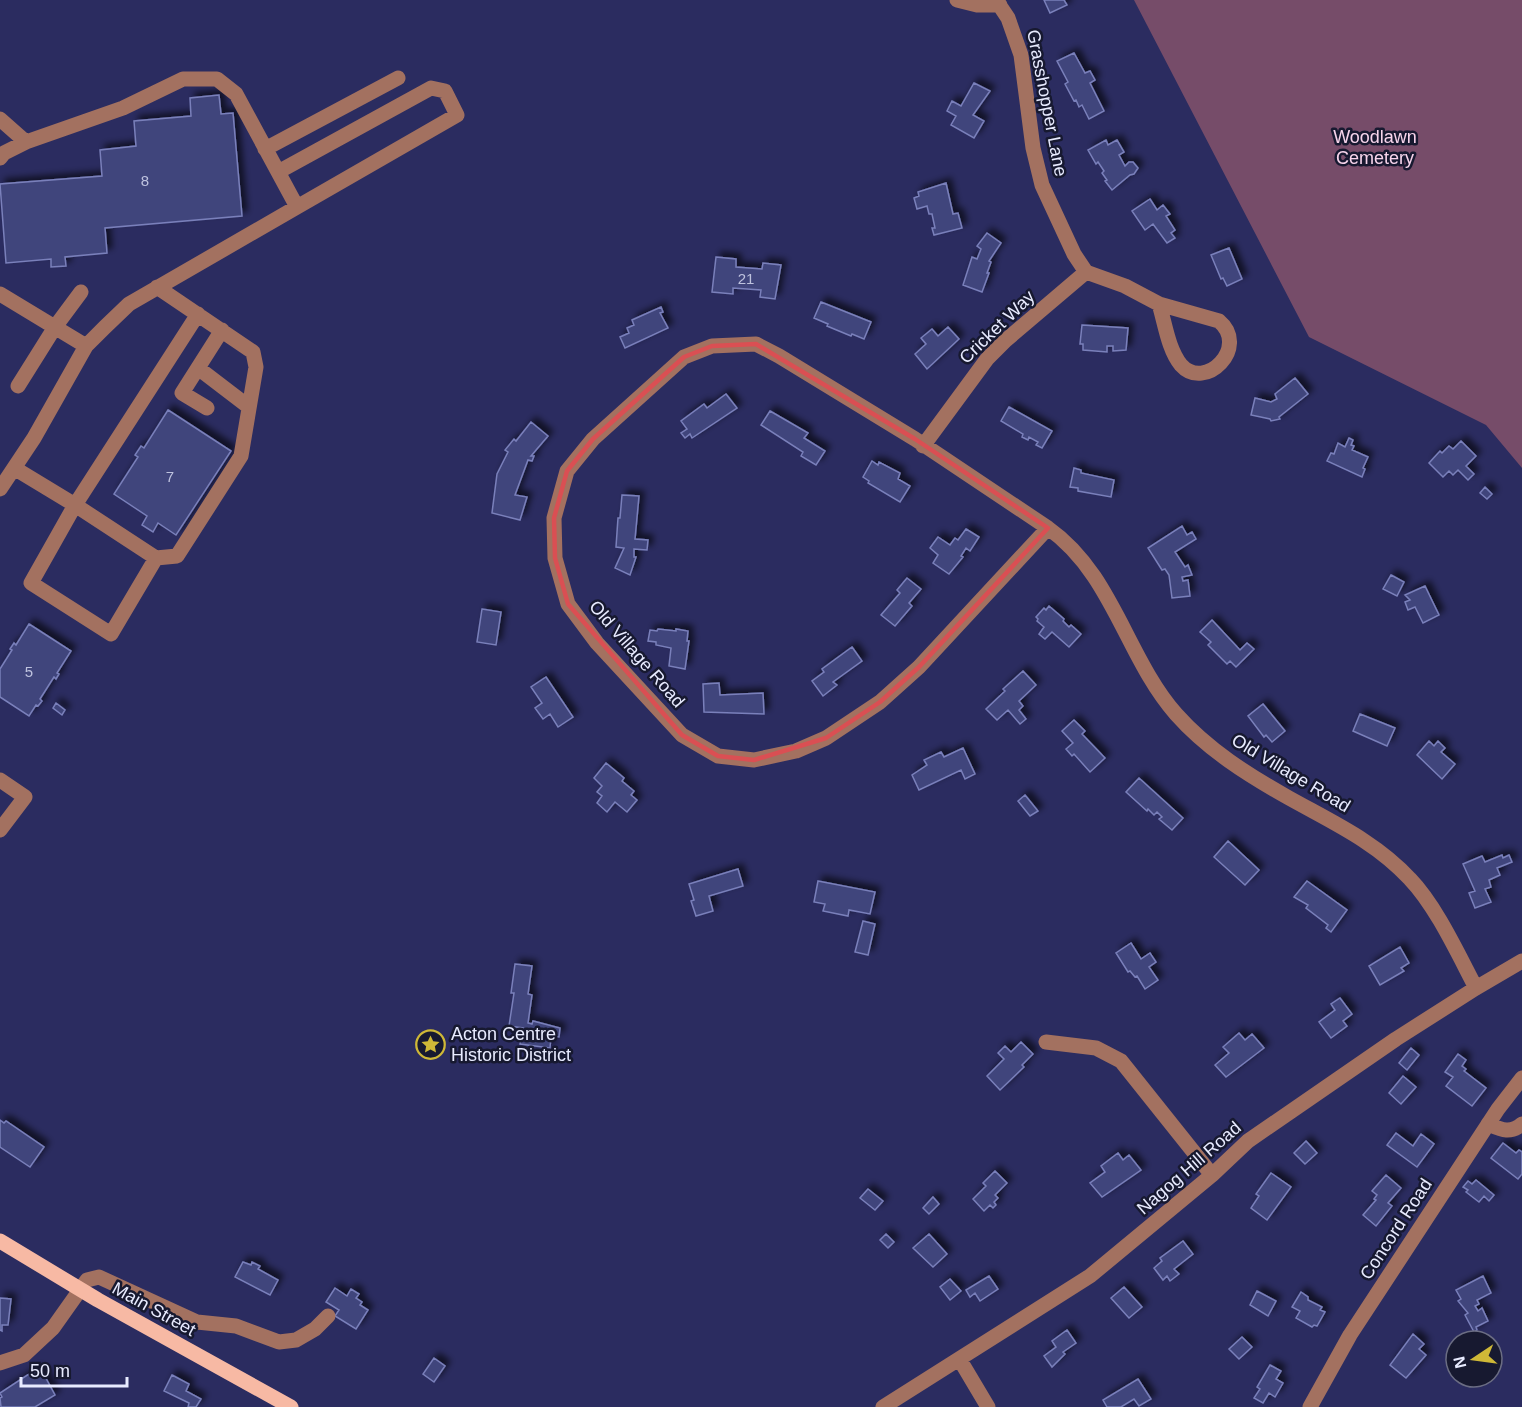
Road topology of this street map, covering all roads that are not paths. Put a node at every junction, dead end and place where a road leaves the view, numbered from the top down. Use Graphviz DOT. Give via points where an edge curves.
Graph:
graph roads {
  1 [pos="957,0"];
  2 [pos="998,3"];
  3 [pos="398,78"];
  4 [pos="0,118"];
  5 [pos="26,142"];
  6 [pos="265,149"];
  7 [pos="0,158"];
  8 [pos="278,172"];
  9 [pos="297,207"];
  10 [pos="1086,272"];
  11 [pos="162,284"];
  12 [pos="81,292"];
  13 [pos="0,294"];
  14 [pos="1159,304"];
  15 [pos="198,314"];
  16 [pos="55,327"];
  17 [pos="222,330"];
  18 [pos="86,346"];
  19 [pos="198,368"];
  20 [pos="18,386"];
  21 [pos="249,407"];
  22 [pos="207,408"];
  23 [pos="922,446"];
  24 [pos="14,468"];
  25 [pos="0,489"];
  26 [pos="75,505"];
  27 [pos="1048,528"];
  28 [pos="156,558"];
  29 [pos="0,780"];
  30 [pos="0,831"];
  31 [pos="1522,961"];
  32 [pos="1476,988"];
  33 [pos="1046,1042"];
  34 [pos="1519,1088"];
  35 [pos="1488,1124"];
  36 [pos="1522,1124"];
  37 [pos="1212,1175"];
  38 [pos="0,1241"];
  39 [pos="79,1289"];
  40 [pos="328,1317"];
  41 [pos="960,1360"];
  42 [pos="0,1363"];
  43 [pos="291,1407"];
  44 [pos="883,1407"];
  45 [pos="988,1407"];
  46 [pos="1310,1407"];
  1 -- 2 [label="street"];
  2 -- 10 [label="street, Grasshopper Lane" via="1021,55 1030,134 1042,185"];
  3 -- 6 [label="street"];
  4 -- 5 [label="street"];
  5 -- 6 [label="street" via="123,108 183,79 218,79 236,94"];
  5 -- 7 [label="street"];
  6 -- 8 [label="street"];
  8 -- 9 [label="street"];
  8 -- 9 [label="street" via="431,88 445,91 457,115"];
  9 -- 11 [label="street"];
  10 -- 14 [label="street"];
  10 -- 23 [label="street, Cricket Way" via="987,360"];
  11 -- 15 [label="street"];
  11 -- 18 [label="street" via="129,304"];
  12 -- 16 [label="street"];
  13 -- 16 [label="street"];
  14 -- 14 [label="street" via="1172,348 1185,368 1205,373 1224,360 1230,337 1223,324"];
  15 -- 17 [label="street"];
  15 -- 26 [label="street"];
  16 -- 18 [label="street"];
  16 -- 20 [label="street"];
  17 -- 19 [label="street"];
  17 -- 21 [label="street" via="253,352 256,367"];
  18 -- 24 [label="street"];
  19 -- 21 [label="street"];
  19 -- 22 [label="street" via="182,393"];
  21 -- 28 [label="street" via="241,456 177,556"];
  23 -- 27 [label="street, Old Village Road"];
  23 -- 27 [label="street, Old Village Road" via="832,387 756,344 712,346 684,357 593,439 567,471 554,518 555,558 568,604 597,643 682,735 718,756 754,760 795,751 826,738 880,702 919,667"];
  24 -- 25 [label="street"];
  24 -- 26 [label="street"];
  26 -- 28 [label="street"];
  26 -- 28 [label="street" via="31,584 111,634"];
  27 -- 32 [label="street, Old Village Road" via="1061,537 1098,580 1143,666 1176,714 1226,759 1363,839 1410,878 1449,937"];
  29 -- 30 [label="street" via="25,797"];
  31 -- 32 [label="street, Nagog Hill Road"];
  32 -- 37 [label="street, Nagog Hill Road" via="1292,1110"];
  33 -- 37 [label="street" via="1096,1048 1121,1061"];
  34 -- 35 [label="street, Concord Road"];
  35 -- 36 [label="street" via="1504,1131 1513,1131"];
  35 -- 46 [label="street, Concord Road" via="1350,1335"];
  37 -- 41 [label="street, Nagog Hill Road" via="1090,1276"];
  38 -- 39 [label="main road, Main Street"];
  39 -- 40 [label="street" via="87,1280 99,1277 197,1322 236,1326 279,1342 296,1340"];
  39 -- 42 [label="street" via="53,1328 24,1355"];
  39 -- 43 [label="main road, Main Street"];
  41 -- 44 [label="street, Nagog Hill Road"];
  41 -- 45 [label="street"];
}
